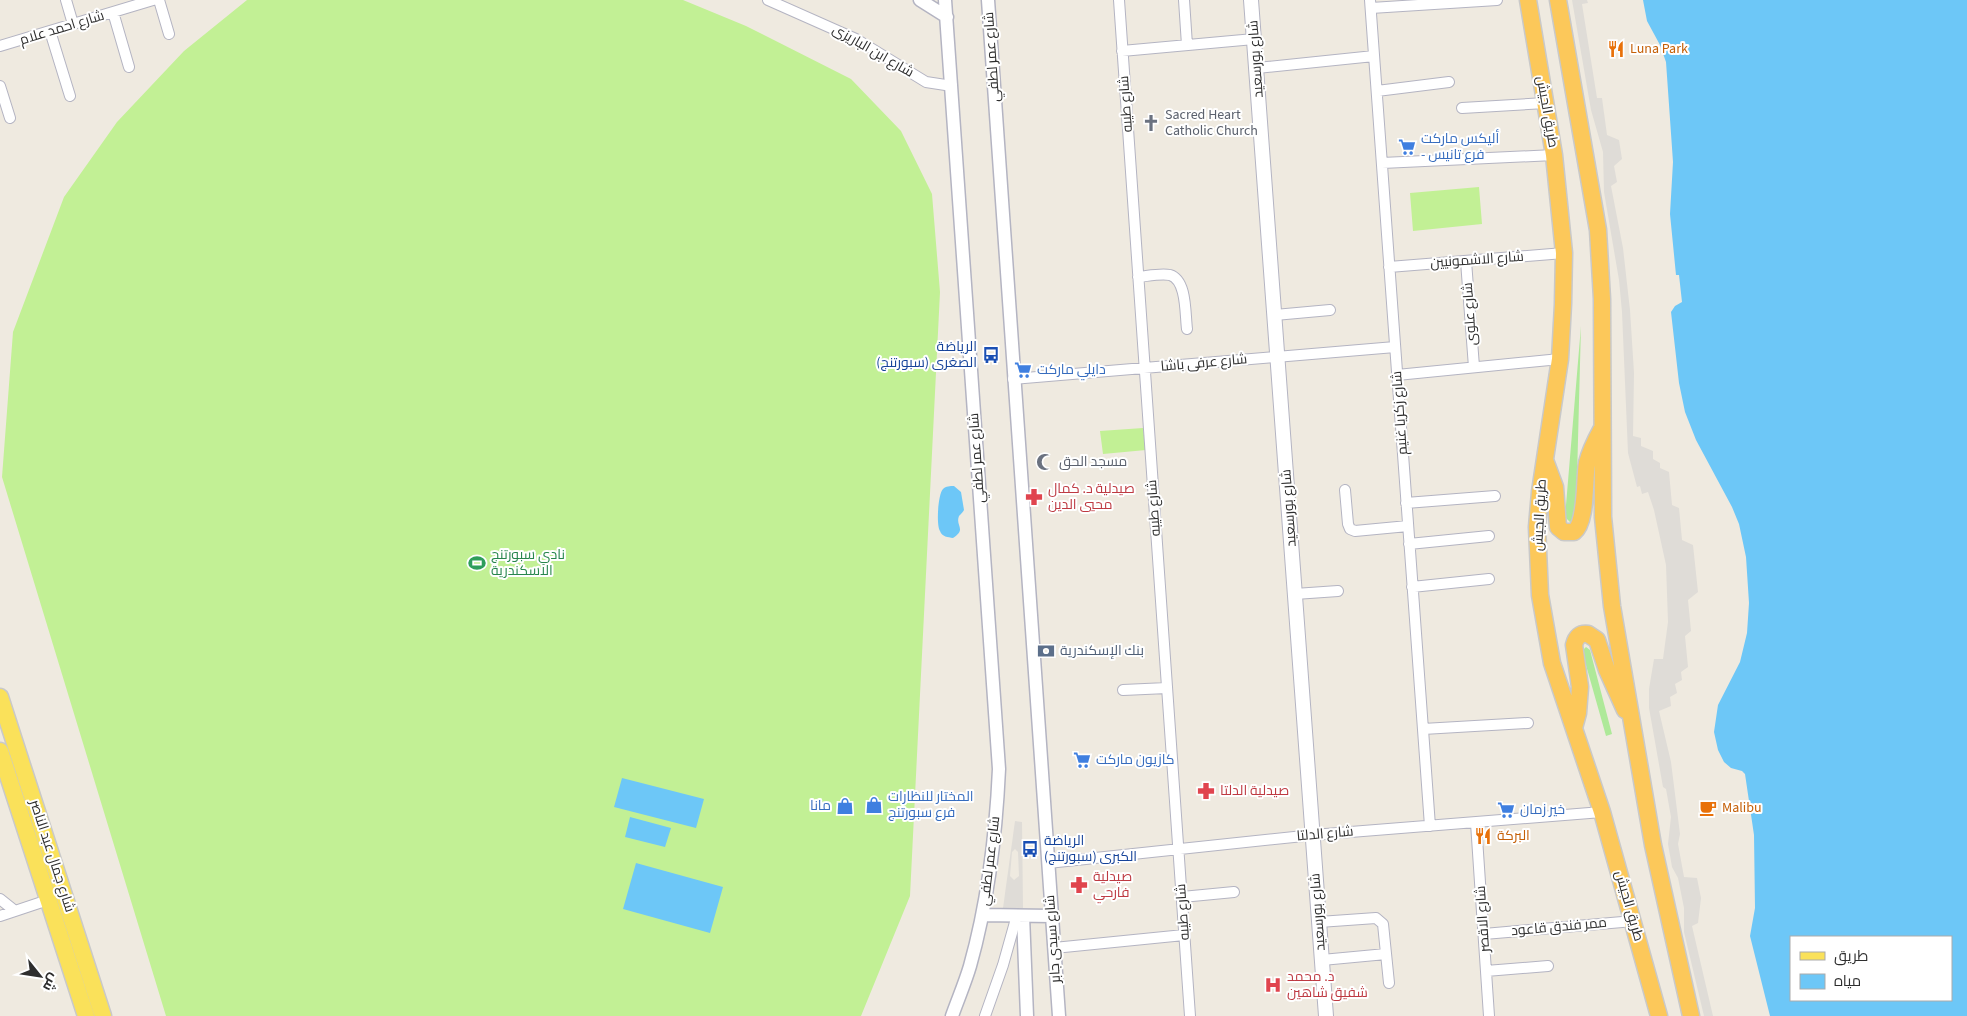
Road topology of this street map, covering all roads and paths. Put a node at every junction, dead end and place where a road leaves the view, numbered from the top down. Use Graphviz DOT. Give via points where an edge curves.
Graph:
graph roads {
  1 [pos="66,0"];
  2 [pos="153,0"];
  3 [pos="159,0"];
  4 [pos="768,0"];
  5 [pos="920,0"];
  6 [pos="945,0"];
  7 [pos="988,0"];
  8 [pos="1119,0"];
  9 [pos="1184,0"];
  10 [pos="1252,0"];
  11 [pos="1497,0"];
  12 [pos="1528,0"];
  13 [pos="1558,0"];
  14 [pos="1370,4"];
  15 [pos="113,12"];
  16 [pos="947,17"];
  17 [pos="74,24"];
  18 [pos="50,31"];
  19 [pos="169,34"];
  20 [pos="1254,39"];
  21 [pos="1187,45"];
  22 [pos="0,46"];
  23 [pos="1122,51"];
  24 [pos="1374,56"];
  25 [pos="129,66"];
  26 [pos="1256,68"];
  27 [pos="1450,82"];
  28 [pos="0,86"];
  29 [pos="952,86"];
  30 [pos="1377,91"];
  31 [pos="70,96"];
  32 [pos="1545,103"];
  33 [pos="1462,108"];
  34 [pos="10,118"];
  35 [pos="1554,155"];
  36 [pos="1382,163"];
  37 [pos="1564,253"];
  38 [pos="1466,261"];
  39 [pos="1389,267"];
  40 [pos="1138,277"];
  41 [pos="1330,310"];
  42 [pos="1275,315"];
  43 [pos="1186,329"];
  44 [pos="1395,347"];
  45 [pos="1278,357"];
  46 [pos="1560,359"];
  47 [pos="1474,367"];
  48 [pos="1145,368"];
  49 [pos="1397,375"];
  50 [pos="1014,379"];
  51 [pos="1603,428"];
  52 [pos="1544,458"];
  53 [pos="1345,490"];
  54 [pos="1495,496"];
  55 [pos="1406,504"];
  56 [pos="1408,526"];
  57 [pos="1489,536"];
  58 [pos="1409,544"];
  59 [pos="1490,579"];
  60 [pos="1412,587"];
  61 [pos="1338,591"];
  62 [pos="1295,594"];
  63 [pos="1167,688"];
  64 [pos="1122,690"];
  65 [pos="0,698"];
  66 [pos="1528,723"];
  67 [pos="1634,725"];
  68 [pos="1422,728"];
  69 [pos="1574,728"];
  70 [pos="0,751"];
  71 [pos="1602,812"];
  72 [pos="1476,823"];
  73 [pos="1430,826"];
  74 [pos="1313,835"];
  75 [pos="1178,849"];
  76 [pos="1048,863"];
  77 [pos="1234,892"];
  78 [pos="1182,897"];
  79 [pos="0,899"];
  80 [pos="48,900"];
  81 [pos="15,911"];
  82 [pos="983,915"];
  83 [pos="0,916"];
  84 [pos="1020,916"];
  85 [pos="1052,916"];
  86 [pos="1634,921"];
  87 [pos="1319,922"];
  88 [pos="1484,934"];
  89 [pos="1184,935"];
  90 [pos="1054,948"];
  91 [pos="1386,954"];
  92 [pos="1322,960"];
  93 [pos="1548,966"];
  94 [pos="1486,971"];
  95 [pos="1389,983"];
  96 [pos="86,1016"];
  97 [pos="103,1016"];
  98 [pos="952,1016"];
  99 [pos="985,1016"];
  100 [pos="1027,1016"];
  101 [pos="1059,1016"];
  102 [pos="1190,1016"];
  103 [pos="1326,1016"];
  104 [pos="1490,1016"];
  105 [pos="1660,1016"];
  106 [pos="1691,1016"];
  1 -- 17 [label="street"];
  2 -- 15 [label="street, شارع احمد علام"];
  3 -- 19 [label="street"];
  4 -- 29 [label="street, شارع ابن الباريزى" via="844,33 926,82"];
  5 -- 16 [label="street"];
  6 -- 16 [label="street, شارع عمر لطفي"];
  7 -- 50 [label="street, شارع عمر لطفي"];
  8 -- 23 [label="street, شارع طيبه"];
  9 -- 21 [label="street"];
  10 -- 20 [label="main road, شارع بورسعيد"];
  11 -- 14 [label="street"];
  12 -- 32 [label="highway, طريق الجيش"];
  13 -- 51 [label="highway" via="1598,230"];
  14 -- 24 [label="street, شارع زكريا غنيم"];
  15 -- 17 [label="street, شارع احمد علام"];
  15 -- 25 [label="street"];
  16 -- 29 [label="street, شارع عمر لطفي"];
  17 -- 18 [label="street, شارع احمد علام"];
  18 -- 22 [label="street, شارع احمد علام"];
  18 -- 31 [label="street"];
  20 -- 21 [label="street"];
  20 -- 26 [label="main road, شارع بورسعيد"];
  21 -- 23 [label="street"];
  23 -- 40 [label="street, شارع طيبه"];
  24 -- 26 [label="street"];
  24 -- 30 [label="street, شارع زكريا غنيم"];
  26 -- 42 [label="main road, شارع بورسعيد"];
  27 -- 30 [label="street"];
  28 -- 34 [label="street"];
  29 -- 82 [label="street, شارع عمر لطفي" via="998,741 998,796"];
  30 -- 36 [label="street, شارع زكريا غنيم"];
  32 -- 33 [label="street"];
  32 -- 35 [label="highway, طريق الجيش"];
  35 -- 36 [label="street"];
  35 -- 37 [label="highway, طريق الجيش"];
  36 -- 39 [label="street, شارع زكريا غنيم"];
  37 -- 38 [label="street, شارع الاشمونيين"];
  37 -- 46 [label="highway, طريق الجيش"];
  38 -- 39 [label="street, شارع الاشمونيين"];
  38 -- 47 [label="street, شارع علوى"];
  39 -- 44 [label="street, شارع زكريا غنيم"];
  40 -- 43 [label="street" via="1168,275 1177,278 1182,286"];
  40 -- 48 [label="street, شارع طيبه"];
  41 -- 42 [label="street"];
  42 -- 45 [label="main road, شارع بورسعيد"];
  44 -- 45 [label="street, شارع عرفى باشا"];
  44 -- 49 [label="street, شارع زكريا غنيم"];
  45 -- 48 [label="street, شارع عرفى باشا"];
  45 -- 62 [label="main road, شارع بورسعيد"];
  46 -- 47 [label="street"];
  46 -- 52 [label="highway, طريق الجيش"];
  47 -- 49 [label="street"];
  48 -- 50 [label="street, شارع عرفى باشا"];
  48 -- 63 [label="street, شارع طيبه"];
  49 -- 55 [label="street, شارع زكريا غنيم"];
  50 -- 76 [label="street, شارع عمر لطفي"];
  51 -- 52 [label="highway" via="1589,455 1581,524 1574,532 1564,532 1558,527 1555,487"];
  51 -- 67 [label="highway" via="1606,562"];
  52 -- 69 [label="highway, طريق الجيش" via="1537,527 1540,595 1552,663"];
  53 -- 56 [label="street" via="1350,529"];
  54 -- 55 [label="street"];
  55 -- 56 [label="street, شارع زكريا غنيم"];
  56 -- 58 [label="street, شارع زكريا غنيم"];
  57 -- 58 [label="street"];
  58 -- 60 [label="street, شارع زكريا غنيم"];
  59 -- 60 [label="street"];
  60 -- 68 [label="street, شارع زكريا غنيم"];
  61 -- 62 [label="street"];
  62 -- 74 [label="main road, شارع بورسعيد"];
  63 -- 64 [label="street"];
  63 -- 75 [label="street, شارع طيبه"];
  65 -- 97 [label="main road, شارع جمال عبد الناصر"];
  66 -- 68 [label="street"];
  67 -- 69 [label="highway" via="1615,689 1597,640 1585,634 1577,637 1574,645 1580,687"];
  67 -- 106 [label="highway" via="1653,846"];
  68 -- 73 [label="street, شارع زكريا غنيم"];
  69 -- 71 [label="highway, طريق الجيش"];
  70 -- 80 [label="main road, شارع جمال عبد الناصر"];
  71 -- 72 [label="street, شارع الدلتا"];
  71 -- 86 [label="highway, طريق الجيش"];
  72 -- 73 [label="street, شارع الدلتا"];
  72 -- 88 [label="street, شارع الاقصر"];
  73 -- 74 [label="street, شارع الدلتا"];
  74 -- 75 [label="street, شارع الدلتا"];
  74 -- 87 [label="main road, شارع بورسعيد"];
  75 -- 76 [label="street, شارع الدلتا"];
  75 -- 78 [label="street, شارع طيبه"];
  76 -- 85 [label="street, شارع سيدى جابر"];
  77 -- 78 [label="street"];
  78 -- 89 [label="street, شارع طيبه"];
  79 -- 81 [label="street"];
  80 -- 81 [label="street"];
  80 -- 96 [label="main road, شارع جمال عبد الناصر"];
  81 -- 83 [label="street"];
  82 -- 84 [label="street"];
  82 -- 98 [label="street, شارع عمر لطفي" via="970,967"];
  84 -- 85 [label="street"];
  84 -- 99 [label="street"];
  84 -- 100 [label="street, شارع سيدى جابر"];
  85 -- 90 [label="street, شارع سيدى جابر"];
  86 -- 88 [label="street, ممر فندق قاعود"];
  86 -- 105 [label="highway, طريق الجيش"];
  87 -- 91 [label="street" via="1378,919 1383,924"];
  87 -- 92 [label="main road, شارع بورسعيد"];
  88 -- 94 [label="street, شارع الاقصر"];
  89 -- 90 [label="street"];
  89 -- 102 [label="street, شارع طيبه"];
  90 -- 101 [label="street, شارع سيدى جابر"];
  91 -- 92 [label="street"];
  91 -- 95 [label="street"];
  92 -- 103 [label="main road, شارع بورسعيد"];
  93 -- 94 [label="street"];
  94 -- 104 [label="street, شارع الاقصر"];
}
